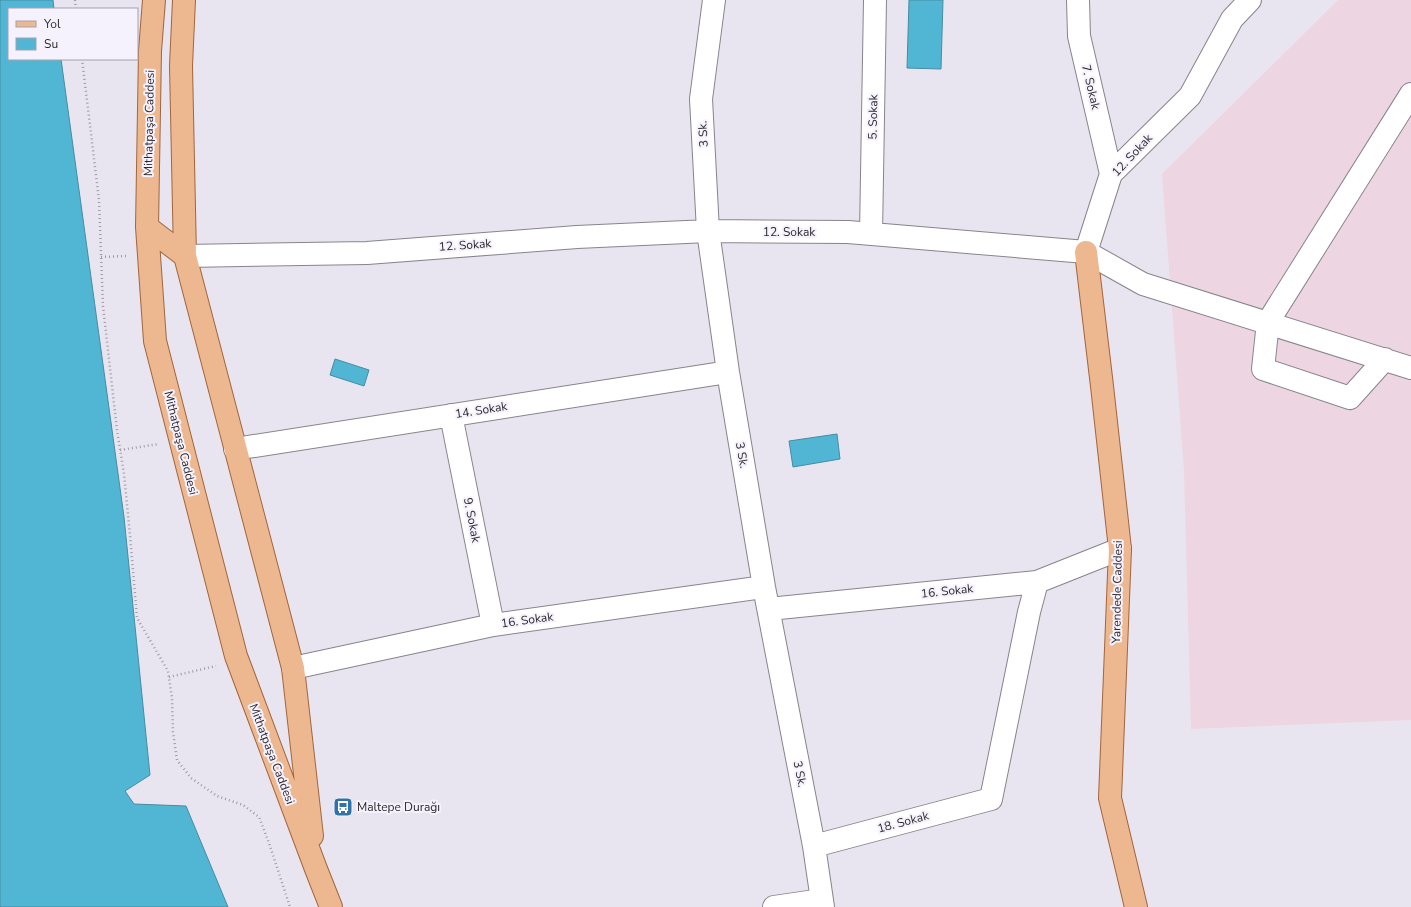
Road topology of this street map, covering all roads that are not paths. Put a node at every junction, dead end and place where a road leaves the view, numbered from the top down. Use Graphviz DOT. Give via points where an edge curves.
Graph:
graph roads {
  1 [pos="154,0"];
  2 [pos="184,0"];
  3 [pos="714,0"];
  4 [pos="875,0"];
  5 [pos="1078,0"];
  6 [pos="1250,0"];
  7 [pos="150,51"];
  8 [pos="181,66"];
  9 [pos="1411,94"];
  10 [pos="1111,174"];
  11 [pos="147,227"];
  12 [pos="708,231"];
  13 [pos="871,234"];
  14 [pos="1086,252"];
  15 [pos="185,256"];
  16 [pos="1268,322"];
  17 [pos="1386,359"];
  18 [pos="1411,368"];
  19 [pos="728,372"];
  20 [pos="451,415"];
  21 [pos="235,449"];
  22 [pos="1120,549"];
  23 [pos="1037,582"];
  24 [pos="764,587"];
  25 [pos="768,609"];
  26 [pos="493,624"];
  27 [pos="293,668"];
  28 [pos="814,846"];
  29 [pos="316,869"];
  30 [pos="822,904"];
  31 [pos="332,907"];
  32 [pos="774,907"];
  33 [pos="1136,907"];
  1 -- 7 [label="main road, Mithatpaşa Caddesi"];
  2 -- 8 [label="main road, Mithatpaşa Caddesi"];
  3 -- 12 [label="street, 3 Sk." via="701,99"];
  4 -- 13 [label="street, 5. Sokak"];
  5 -- 10 [label="street, 7. Sokak" via="1079,36"];
  6 -- 10 [label="street, 12. Sokak" via="1232,19 1190,96"];
  7 -- 8 [label="main road"];
  7 -- 11 [label="main road, Mithatpaşa Caddesi"];
  8 -- 15 [label="main road, Mithatpaşa Caddesi"];
  9 -- 16 [label="street"];
  10 -- 14 [label="street, 12. Sokak"];
  11 -- 15 [label="main road"];
  11 -- 29 [label="main road, Mithatpaşa Caddesi" via="155,341 238,662"];
  12 -- 13 [label="street, 12. Sokak"];
  12 -- 15 [label="street, 12. Sokak" via="577,237 367,253"];
  12 -- 19 [label="street, 3 Sk."];
  13 -- 14 [label="street, 12. Sokak"];
  14 -- 16 [label="street" via="1143,284"];
  14 -- 22 [label="main road, Yarendede Caddesi"];
  15 -- 21 [label="main road, Mithatpaşa Caddesi"];
  16 -- 17 [label="street"];
  16 -- 17 [label="street" via="1263,369 1350,398"];
  17 -- 18 [label="street"];
  19 -- 20 [label="street, 14. Sokak"];
  19 -- 24 [label="street, 3 Sk."];
  20 -- 21 [label="street, 14. Sokak"];
  20 -- 26 [label="street, 9. Sokak"];
  21 -- 27 [label="main road, Mithatpaşa Caddesi"];
  22 -- 23 [label="street, 16. Sokak"];
  22 -- 33 [label="main road, Yarendede Caddesi" via="1110,798"];
  23 -- 25 [label="street, 16. Sokak"];
  23 -- 28 [label="street, 18. Sokak" via="991,799"];
  24 -- 25 [label="street, 3 Sk."];
  24 -- 26 [label="street, 16. Sokak"];
  25 -- 28 [label="street, 3 Sk."];
  26 -- 27 [label="street, 16. Sokak"];
  27 -- 29 [label="main road, Mithatpaşa Caddesi"];
  28 -- 30 [label="street, 3 Sk."];
  29 -- 31 [label="main road, Mithatpaşa Caddesi"];
  30 -- 32 [label="street"];
}
